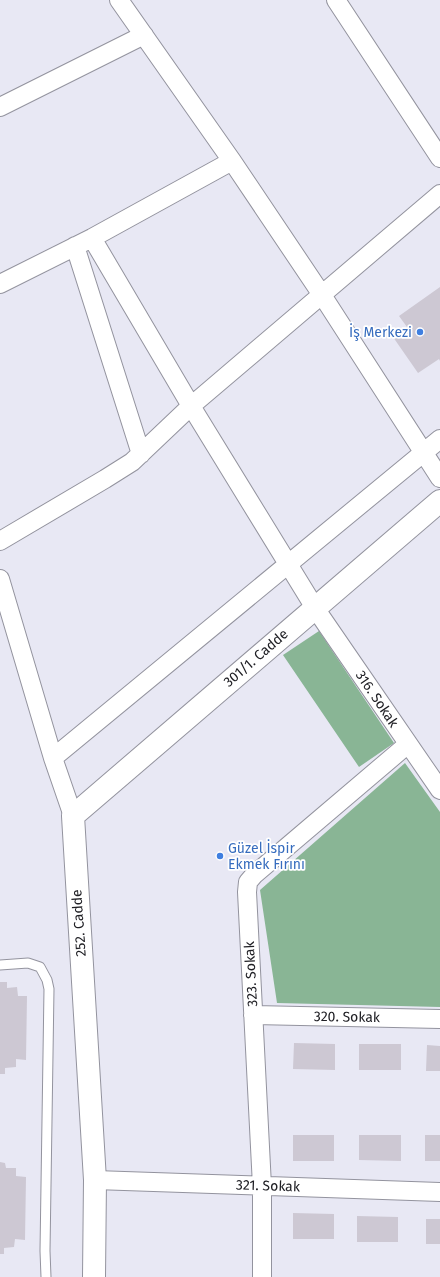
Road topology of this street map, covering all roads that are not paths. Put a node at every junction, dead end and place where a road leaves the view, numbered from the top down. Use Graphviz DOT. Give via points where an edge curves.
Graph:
graph roads {
  1 [pos="119,0"];
  2 [pos="336,0"];
  3 [pos="144,35"];
  4 [pos="0,106"];
  5 [pos="440,158"];
  6 [pos="232,161"];
  7 [pos="440,194"];
  8 [pos="92,238"];
  9 [pos="75,246"];
  10 [pos="0,284"];
  11 [pos="322,295"];
  12 [pos="191,406"];
  13 [pos="440,439"];
  14 [pos="424,453"];
  15 [pos="141,454"];
  16 [pos="440,478"];
  17 [pos="440,501"];
  18 [pos="0,541"];
  19 [pos="288,565"];
  20 [pos="0,579"];
  21 [pos="315,608"];
  22 [pos="408,744"];
  23 [pos="53,758"];
  24 [pos="440,790"];
  25 [pos="73,816"];
  26 [pos="0,966"];
  27 [pos="253,1015"];
  28 [pos="440,1019"];
  29 [pos="95,1180"];
  30 [pos="262,1186"];
  31 [pos="440,1192"];
  32 [pos="46,1277"];
  33 [pos="94,1277"];
  34 [pos="262,1277"];
  1 -- 3 [label="street"];
  2 -- 5 [label="street"];
  3 -- 4 [label="street"];
  3 -- 6 [label="street"];
  6 -- 8 [label="street"];
  6 -- 11 [label="street"];
  7 -- 11 [label="street"];
  8 -- 9 [label="street"];
  8 -- 12 [label="street, 316. Sokak"];
  9 -- 10 [label="street"];
  9 -- 15 [label="street"];
  11 -- 12 [label="street"];
  11 -- 14 [label="street"];
  12 -- 15 [label="street"];
  12 -- 19 [label="street, 316. Sokak"];
  13 -- 14 [label="street"];
  14 -- 16 [label="street"];
  14 -- 19 [label="street"];
  15 -- 18 [label="street" via="122,469"];
  17 -- 21 [label="main road, 301/1. Cadde"];
  19 -- 21 [label="street, 316. Sokak"];
  19 -- 23 [label="street"];
  20 -- 23 [label="street, 252. Cadde"];
  21 -- 22 [label="street, 316. Sokak"];
  21 -- 25 [label="main road, 301/1. Cadde"];
  22 -- 24 [label="street, 316. Sokak"];
  22 -- 27 [label="street, 323. Sokak" via="248,882"];
  23 -- 25 [label="street, 252. Cadde"];
  25 -- 29 [label="main road, 252. Cadde"];
  26 -- 32 [label="lane" via="28,963 40,966 48,980"];
  27 -- 28 [label="street, 320. Sokak"];
  27 -- 30 [label="street, 323. Sokak"];
  29 -- 30 [label="street, 321. Sokak"];
  29 -- 33 [label="main road, 252. Cadde"];
  30 -- 31 [label="street, 321. Sokak"];
  30 -- 34 [label="street, 323. Sokak"];
}
